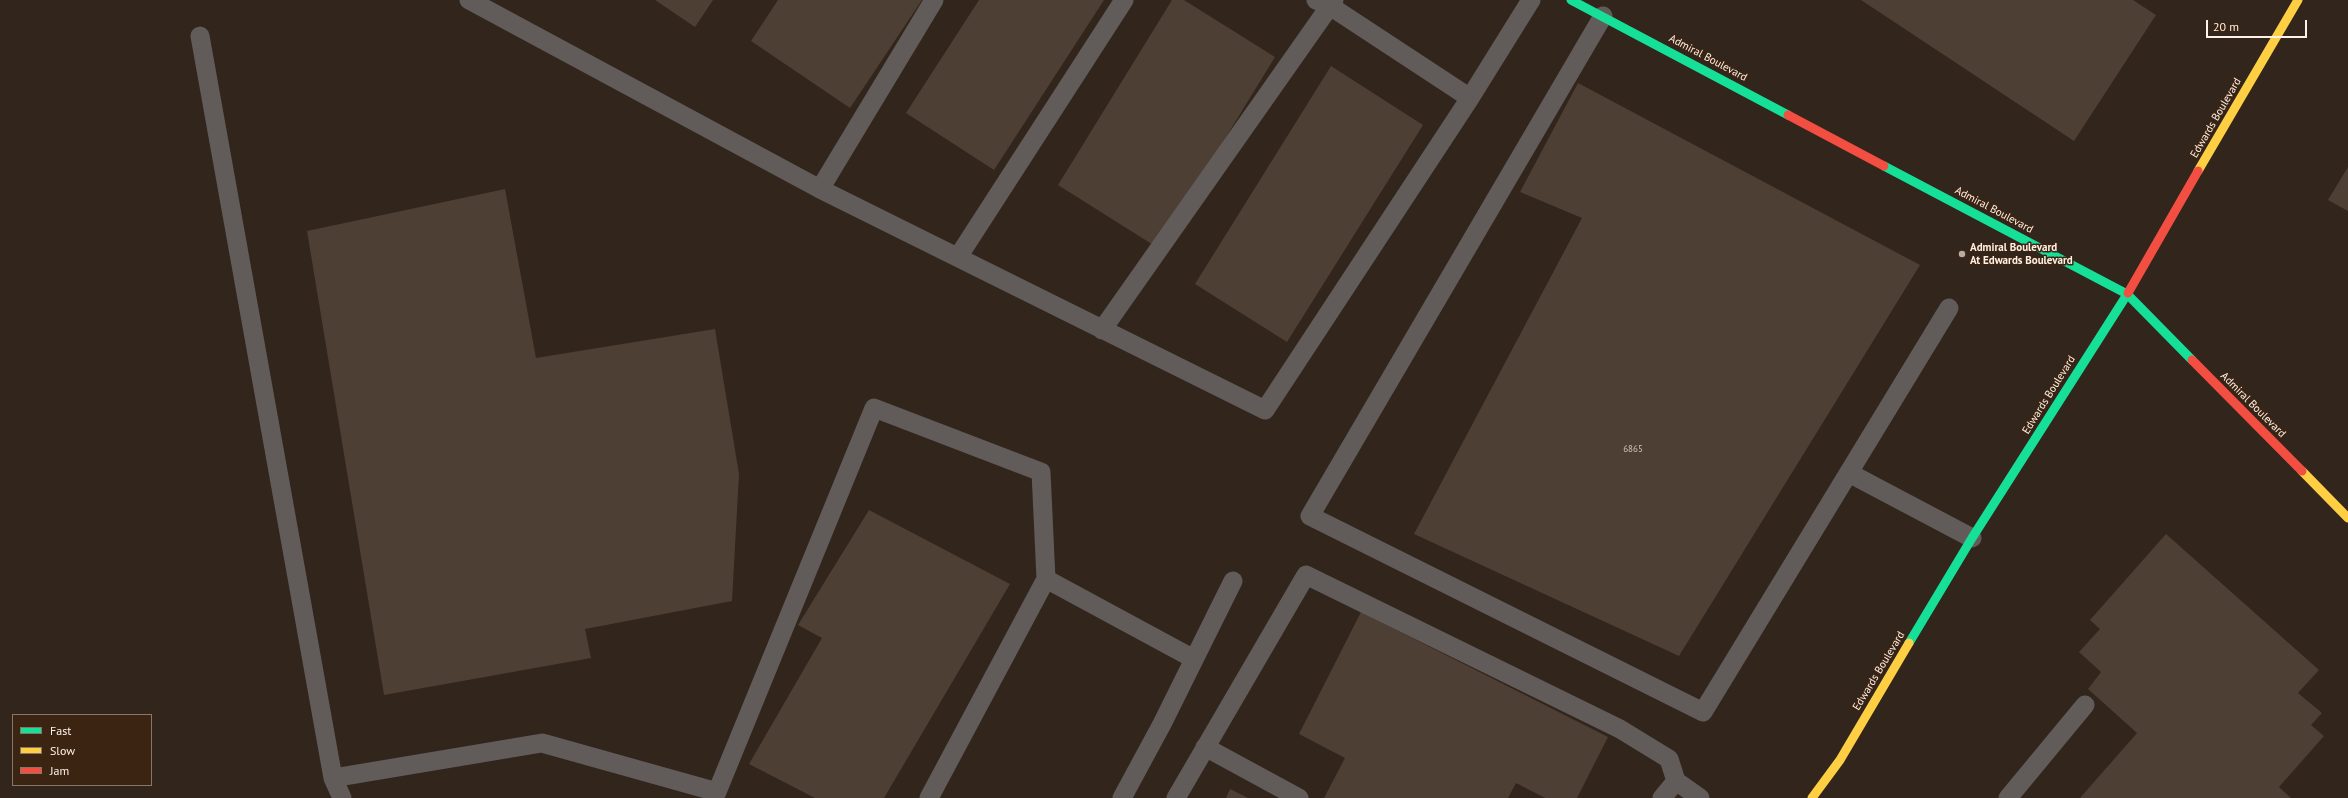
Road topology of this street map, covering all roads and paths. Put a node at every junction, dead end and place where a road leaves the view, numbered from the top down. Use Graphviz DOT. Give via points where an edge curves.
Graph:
graph roads {
  1 [pos="469,0"];
  2 [pos="934,0"];
  3 [pos="1124,0"];
  4 [pos="1531,0"];
  5 [pos="1571,0"];
  6 [pos="2298,0"];
  7 [pos="1327,2"];
  8 [pos="1603,16"];
  9 [pos="200,36"];
  10 [pos="1470,98"];
  11 [pos="820,190"];
  12 [pos="958,257"];
  13 [pos="2127,294"];
  14 [pos="1949,308"];
  15 [pos="1102,330"];
  16 [pos="1849,473"];
  17 [pos="2348,518"];
  18 [pos="1972,538"];
  19 [pos="1046,578"];
  20 [pos="1233,581"];
  21 [pos="1194,659"];
  22 [pos="2085,705"];
  23 [pos="1205,747"];
  24 [pos="333,778"];
  25 [pos="1676,781"];
  26 [pos="720,796"];
  27 [pos="342,798"];
  28 [pos="929,798"];
  29 [pos="1122,798"];
  30 [pos="1176,798"];
  31 [pos="1299,798"];
  32 [pos="1662,798"];
  33 [pos="1700,798"];
  34 [pos="1812,798"];
  35 [pos="2008,798"];
  1 -- 11 [label="lane"];
  2 -- 11 [label="lane"];
  3 -- 12 [label="lane"];
  4 -- 10 [label="lane"];
  5 -- 8 [label="street, Admiral Boulevard"];
  6 -- 13 [label="street, Edwards Boulevard"];
  7 -- 10 [label="lane"];
  7 -- 15 [label="lane"];
  8 -- 13 [label="street, Admiral Boulevard"];
  8 -- 16 [label="lane" via="1310,516 1703,712"];
  9 -- 24 [label="lane"];
  10 -- 15 [label="lane" via="1265,410"];
  11 -- 12 [label="lane"];
  12 -- 15 [label="lane"];
  13 -- 17 [label="street, Admiral Boulevard"];
  13 -- 18 [label="street, Edwards Boulevard"];
  14 -- 16 [label="lane"];
  16 -- 18 [label="lane"];
  18 -- 34 [label="street, Edwards Boulevard" via="1840,760"];
  19 -- 21 [label="lane"];
  19 -- 26 [label="lane" via="1041,472 874,408"];
  19 -- 28 [label="lane"];
  20 -- 21 [label="lane"];
  21 -- 29 [label="lane"];
  22 -- 35 [label="lane"];
  23 -- 25 [label="lane" via="1306,575 1620,730 1669,759"];
  23 -- 30 [label="lane"];
  23 -- 31 [label="lane"];
  24 -- 26 [label="lane" via="542,743"];
  24 -- 27 [label="lane"];
  25 -- 32 [label="lane"];
  25 -- 33 [label="lane"];
}
